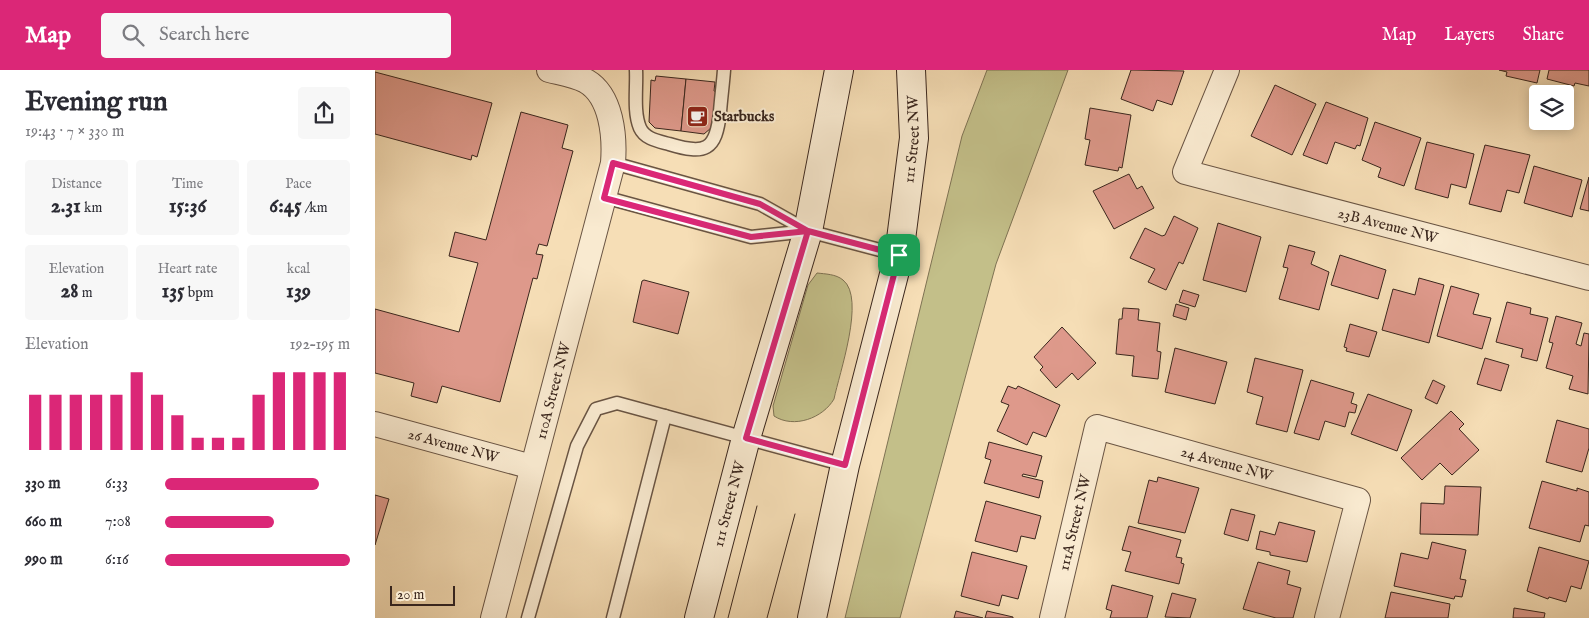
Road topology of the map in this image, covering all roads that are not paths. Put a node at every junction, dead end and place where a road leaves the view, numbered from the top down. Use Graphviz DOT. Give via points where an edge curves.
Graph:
graph roads {
  1 [pos="549,70"];
  2 [pos="636,70"];
  3 [pos="724,70"];
  4 [pos="839,70"];
  5 [pos="911,70"];
  6 [pos="1227,70"];
  7 [pos="597,81"];
  8 [pos="613,163"];
  9 [pos="604,198"];
  10 [pos="808,231"];
  11 [pos="899,255"];
  12 [pos="1589,278"];
  13 [pos="665,416"];
  14 [pos="375,424"];
  15 [pos="1097,427"];
  16 [pos="746,438"];
  17 [pos="845,465"];
  18 [pos="532,467"];
  19 [pos="493,618"];
  20 [pos="528,618"];
  21 [pos="613,618"];
  22 [pos="699,618"];
  23 [pos="812,618"];
  24 [pos="1052,618"];
  25 [pos="1327,618"];
  1 -- 7 [label="street"];
  2 -- 3 [label="lane" via="640,128 653,140 692,150 708,146 717,134"];
  4 -- 10 [label="main road, 111 Street NW"];
  5 -- 11 [label="main road, 111 Street NW" via="914,138"];
  6 -- 12 [label="street, 23B Avenue NW" via="1185,172"];
  7 -- 8 [label="street, 110A Street NW" via="612,125 615,142"];
  8 -- 9 [label="street, 110A Street NW"];
  8 -- 10 [label="lane" via="760,204"];
  9 -- 10 [label="lane" via="751,237"];
  9 -- 18 [label="street, 110A Street NW"];
  10 -- 11 [label="lane"];
  10 -- 16 [label="main road, 111 Street NW"];
  11 -- 17 [label="main road, 111 Street NW"];
  13 -- 16 [label="lane"];
  13 -- 20 [label="lane" via="617,403 596,409 577,446"];
  13 -- 21 [label="lane"];
  14 -- 18 [label="street, 26 Avenue NW"];
  15 -- 24 [label="street, 111A Street NW"];
  15 -- 25 [label="street, 24 Avenue NW" via="1358,500"];
  16 -- 17 [label="lane"];
  16 -- 22 [label="main road, 111 Street NW"];
  17 -- 23 [label="main road, 111 Street NW"];
  18 -- 19 [label="street, 110A Street NW"];
}
